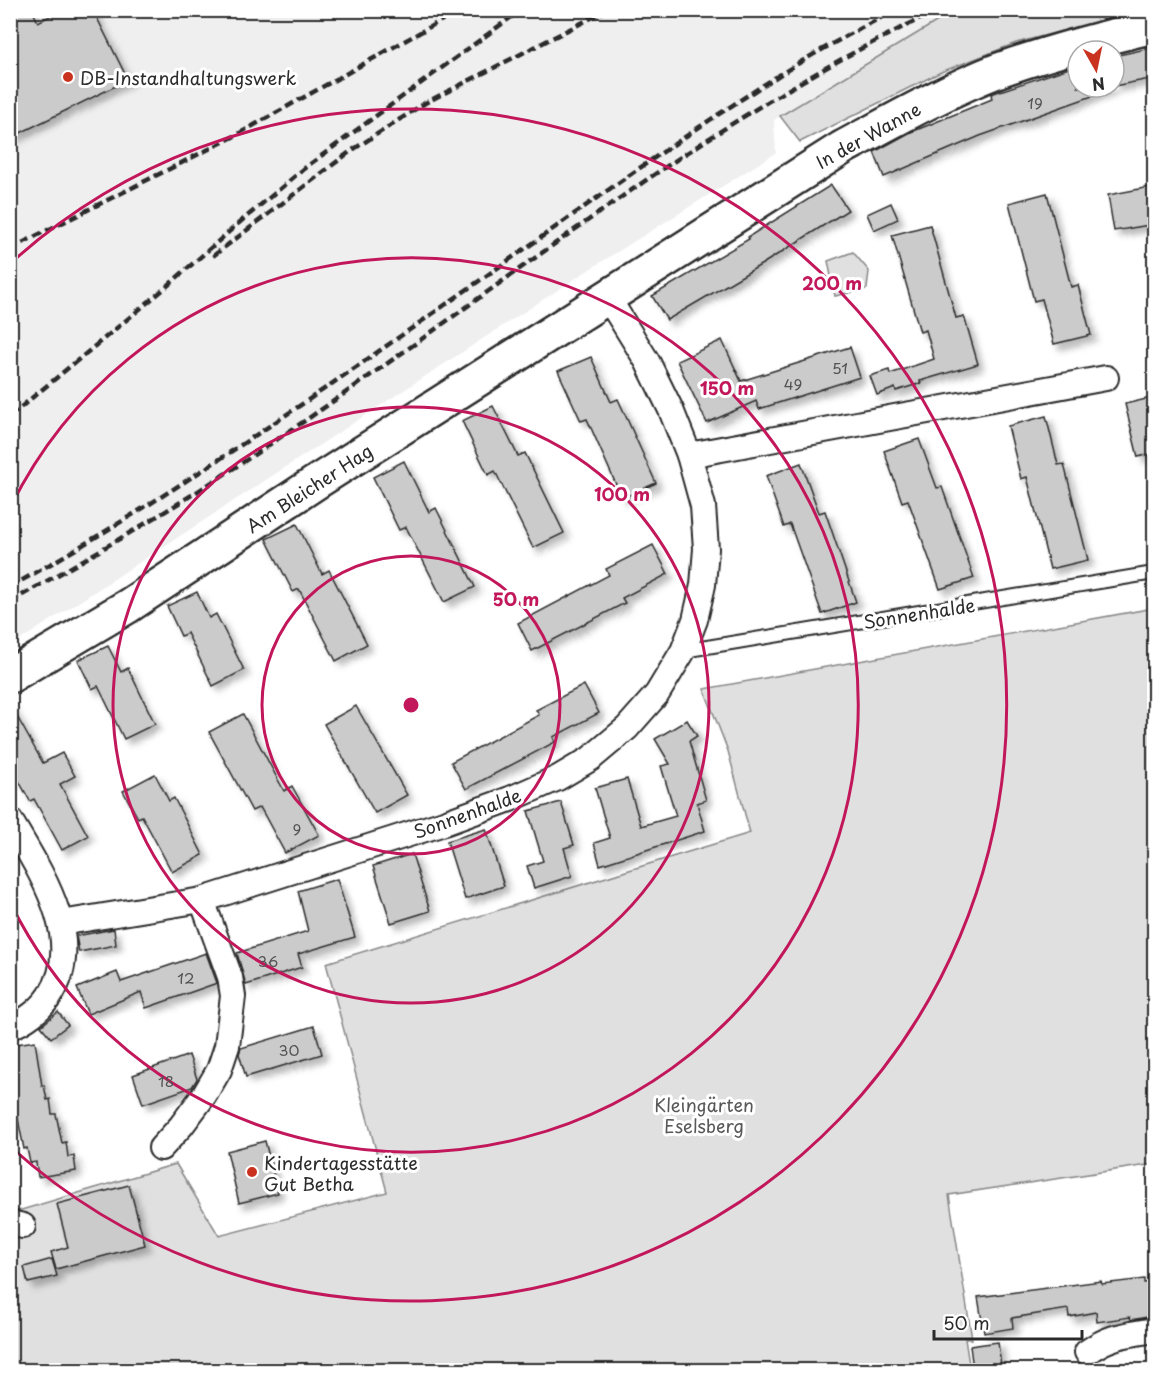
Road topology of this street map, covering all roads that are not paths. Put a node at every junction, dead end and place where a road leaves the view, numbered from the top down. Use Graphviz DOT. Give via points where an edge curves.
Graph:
graph roads {
  1 [pos="1155,26"];
  2 [pos="608,298"];
  3 [pos="1106,378"];
  4 [pos="689,455"];
  5 [pos="1155,573"];
  6 [pos="683,651"];
  7 [pos="10,676"];
  8 [pos="10,820"];
  9 [pos="202,900"];
  10 [pos="61,923"];
  11 [pos="10,1027"];
  12 [pos="161,1148"];
  13 [pos="1155,1330"];
  14 [pos="1087,1352"];
  1 -- 2 [label="street, In der Wanne" via="998,71 921,105 842,148"];
  2 -- 4 [label="street, Sonnenhalde" via="647,361"];
  2 -- 7 [label="street, Am Bleicher Hag" via="128,606"];
  3 -- 4 [label="street"];
  4 -- 6 [label="street, Sonnenhalde" via="703,506 706,549 703,585"];
  5 -- 6 [label="lane, Sonnenhalde"];
  6 -- 9 [label="street, Sonnenhalde" via="657,694 627,728 590,759 558,778 444,823"];
  8 -- 10 [label="street" via="55,904"];
  9 -- 10 [label="street, Sonnenhalde"];
  9 -- 12 [label="street" via="230,977 233,996 227,1046 205,1094"];
  10 -- 11 [label="street" via="63,962 56,987 32,1015"];
  13 -- 14 [label="street" via="1102,1341"];
}
